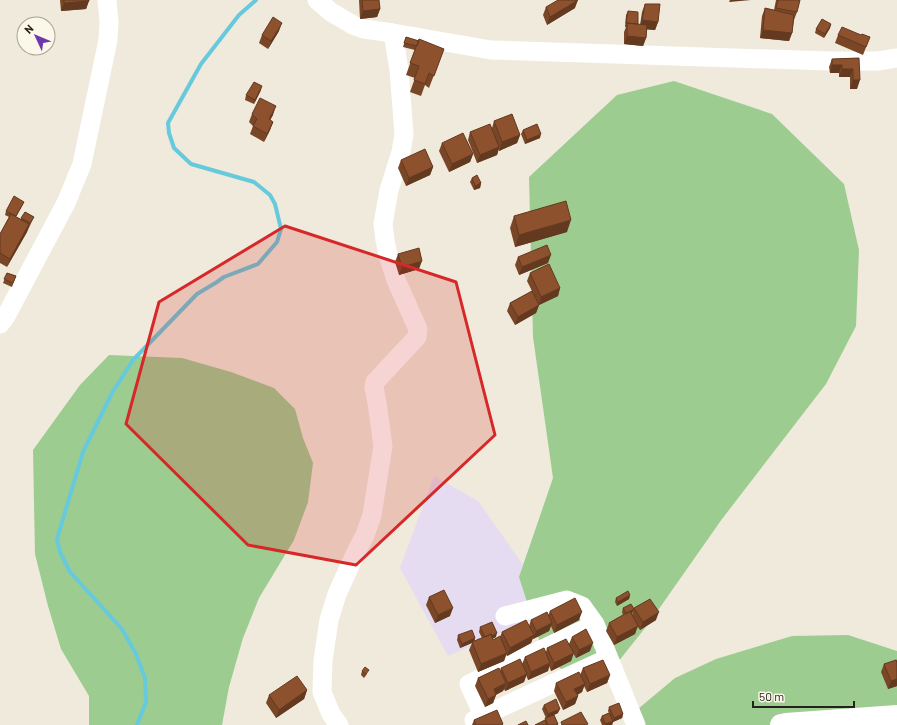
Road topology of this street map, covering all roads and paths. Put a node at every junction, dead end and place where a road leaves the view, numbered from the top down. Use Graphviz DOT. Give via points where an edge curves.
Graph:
graph roads {
  1 [pos="107,0"];
  2 [pos="317,0"];
  3 [pos="393,33"];
  4 [pos="897,58"];
  5 [pos="0,324"];
  6 [pos="505,616"];
  7 [pos="595,624"];
  8 [pos="609,658"];
  9 [pos="897,716"];
  10 [pos="339,725"];
  11 [pos="636,725"];
  12 [pos="781,725"];
  1 -- 5 [label="street" via="108,40 82,164 66,203"];
  2 -- 3 [label="street" via="353,25"];
  3 -- 4 [label="street" via="491,50 829,61"];
  3 -- 10 [label="street" via="400,70 404,134 383,224 388,255 396,280 418,329 417,337 375,382 374,387 383,446 372,515 337,594 329,620 323,660 322,692 331,714"];
  6 -- 7 [label="street" via="567,600 582,606"];
  7 -- 8 [label="street"];
  7 -- 8 [label="street" via="470,684 479,717"];
  8 -- 11 [label="street"];
  9 -- 12 [label="main road"];
}
